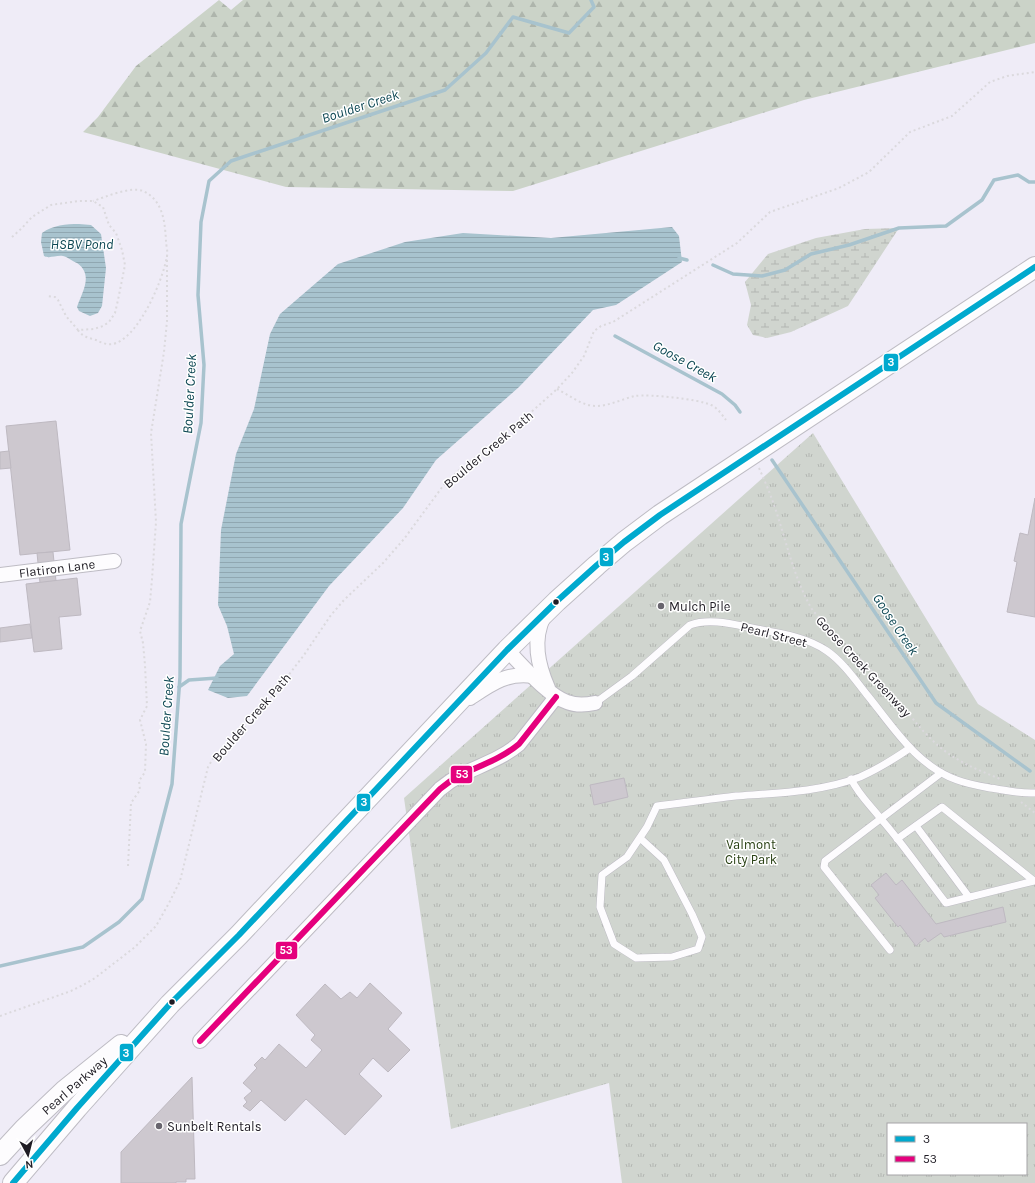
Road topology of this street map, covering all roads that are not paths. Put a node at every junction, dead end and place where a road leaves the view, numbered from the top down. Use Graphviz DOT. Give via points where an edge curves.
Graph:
graph roads {
  1 [pos="1035,267"];
  2 [pos="114,561"];
  3 [pos="0,575"];
  4 [pos="548,609"];
  5 [pos="507,650"];
  6 [pos="533,676"];
  7 [pos="552,694"];
  8 [pos="595,703"];
  9 [pos="450,711"];
  10 [pos="910,748"];
  11 [pos="941,773"];
  12 [pos="852,779"];
  13 [pos="1035,794"];
  14 [pos="881,818"];
  15 [pos="916,826"];
  16 [pos="640,838"];
  17 [pos="897,839"];
  18 [pos="970,897"];
  19 [pos="890,950"];
  20 [pos="170,1004"];
  21 [pos="200,1041"];
  22 [pos="0,1155"];
  23 [pos="13,1183"];
  1 -- 4 [label="main road, Pearl Parkway" via="660,516 624,542"];
  2 -- 3 [label="street, Flatiron Lane"];
  4 -- 5 [label="main road, Pearl Parkway"];
  4 -- 7 [label="street" via="540,627 537,645 542,674"];
  5 -- 6 [label="street, Pearl Street"];
  5 -- 9 [label="main road, Pearl Parkway"];
  6 -- 7 [label="street, Pearl Street"];
  6 -- 9 [label="street" via="513,676 498,680"];
  7 -- 8 [label="street, Pearl Street" via="576,704"];
  7 -- 21 [label="street" via="519,744 499,758 460,775 440,789"];
  8 -- 10 [label="lane, Pearl Street" via="632,676 690,625 697,622 736,624 795,637 834,656"];
  9 -- 20 [label="main road, Pearl Parkway" via="239,935"];
  10 -- 11 [label="lane, Pearl Street"];
  10 -- 12 [label="lane" via="886,764"];
  11 -- 13 [label="lane, Pearl Street" via="958,781"];
  11 -- 14 [label="lane"];
  12 -- 14 [label="lane" via="868,805"];
  12 -- 16 [label="lane" via="822,787 774,794 657,806"];
  14 -- 17 [label="lane"];
  14 -- 19 [label="lane" via="825,861 824,867"];
  15 -- 17 [label="lane"];
  15 -- 18 [label="lane"];
  15 -- 18 [label="lane" via="942,807 1034,881"];
  16 -- 16 [label="lane" via="627,857 602,875 600,907 614,944 636,958 672,957 698,949 702,937 664,860"];
  17 -- 18 [label="lane" via="946,903"];
  20 -- 22 [label="main road, Pearl Parkway" via="65,1090"];
  20 -- 23 [label="main road, Pearl Parkway"];
}
